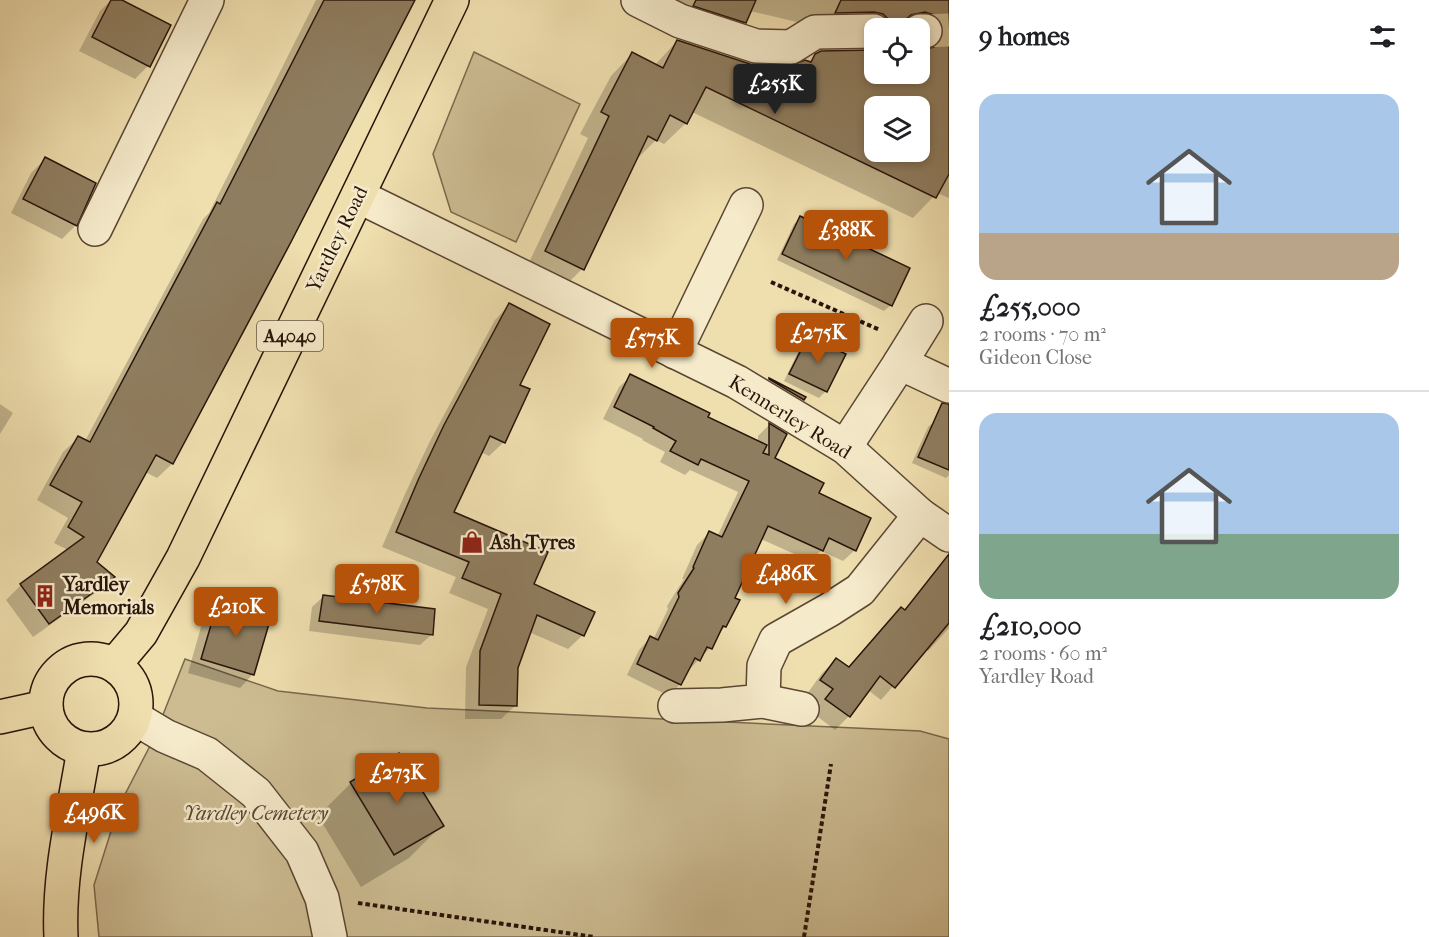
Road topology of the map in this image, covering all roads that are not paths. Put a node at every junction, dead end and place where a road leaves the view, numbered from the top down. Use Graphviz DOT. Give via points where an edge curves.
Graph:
graph roads {
  1 [pos="207,0"];
  2 [pos="452,0"];
  3 [pos="638,0"];
  4 [pos="864,31"];
  5 [pos="358,196"];
  6 [pos="746,205"];
  7 [pos="94,228"];
  8 [pos="675,352"];
  9 [pos="949,386"];
  10 [pos="845,447"];
  11 [pos="920,515"];
  12 [pos="949,535"];
  13 [pos="115,664"];
  14 [pos="764,701"];
  15 [pos="675,706"];
  16 [pos="45,707"];
  17 [pos="802,710"];
  18 [pos="0,717"];
  19 [pos="135,718"];
  20 [pos="84,749"];
  21 [pos="61,937"];
  22 [pos="330,937"];
  1 -- 7 [label="street"];
  2 -- 5 [label="main road, Yardley Road / A4040"];
  3 -- 4 [label="street" via="680,21 756,45 791,47 815,32"];
  5 -- 8 [label="street, Kennerley Road"];
  5 -- 13 [label="main road, Yardley Road / A4040" via="183,558 141,633"];
  6 -- 8 [label="street"];
  8 -- 10 [label="street, Kennerley Road" via="737,382"];
  9 -- 10 [label="street" via="913,343"];
  10 -- 11 [label="street, Kennerley Road"];
  11 -- 12 [label="street, Kennerley Road"];
  11 -- 14 [label="street" via="860,590 776,640 764,666"];
  13 -- 16 [label="main road" via="100,658 81,658 69,663 51,680"];
  13 -- 19 [label="main road" via="127,677 135,696"];
  14 -- 15 [label="street"];
  14 -- 17 [label="street"];
  16 -- 18 [label="main road"];
  16 -- 20 [label="main road" via="56,733"];
  19 -- 20 [label="main road" via="129,730 109,746"];
  19 -- 22 [label="street" via="207,754 256,793 302,852 322,898"];
  20 -- 21 [label="main road" via="64,868"];
}
